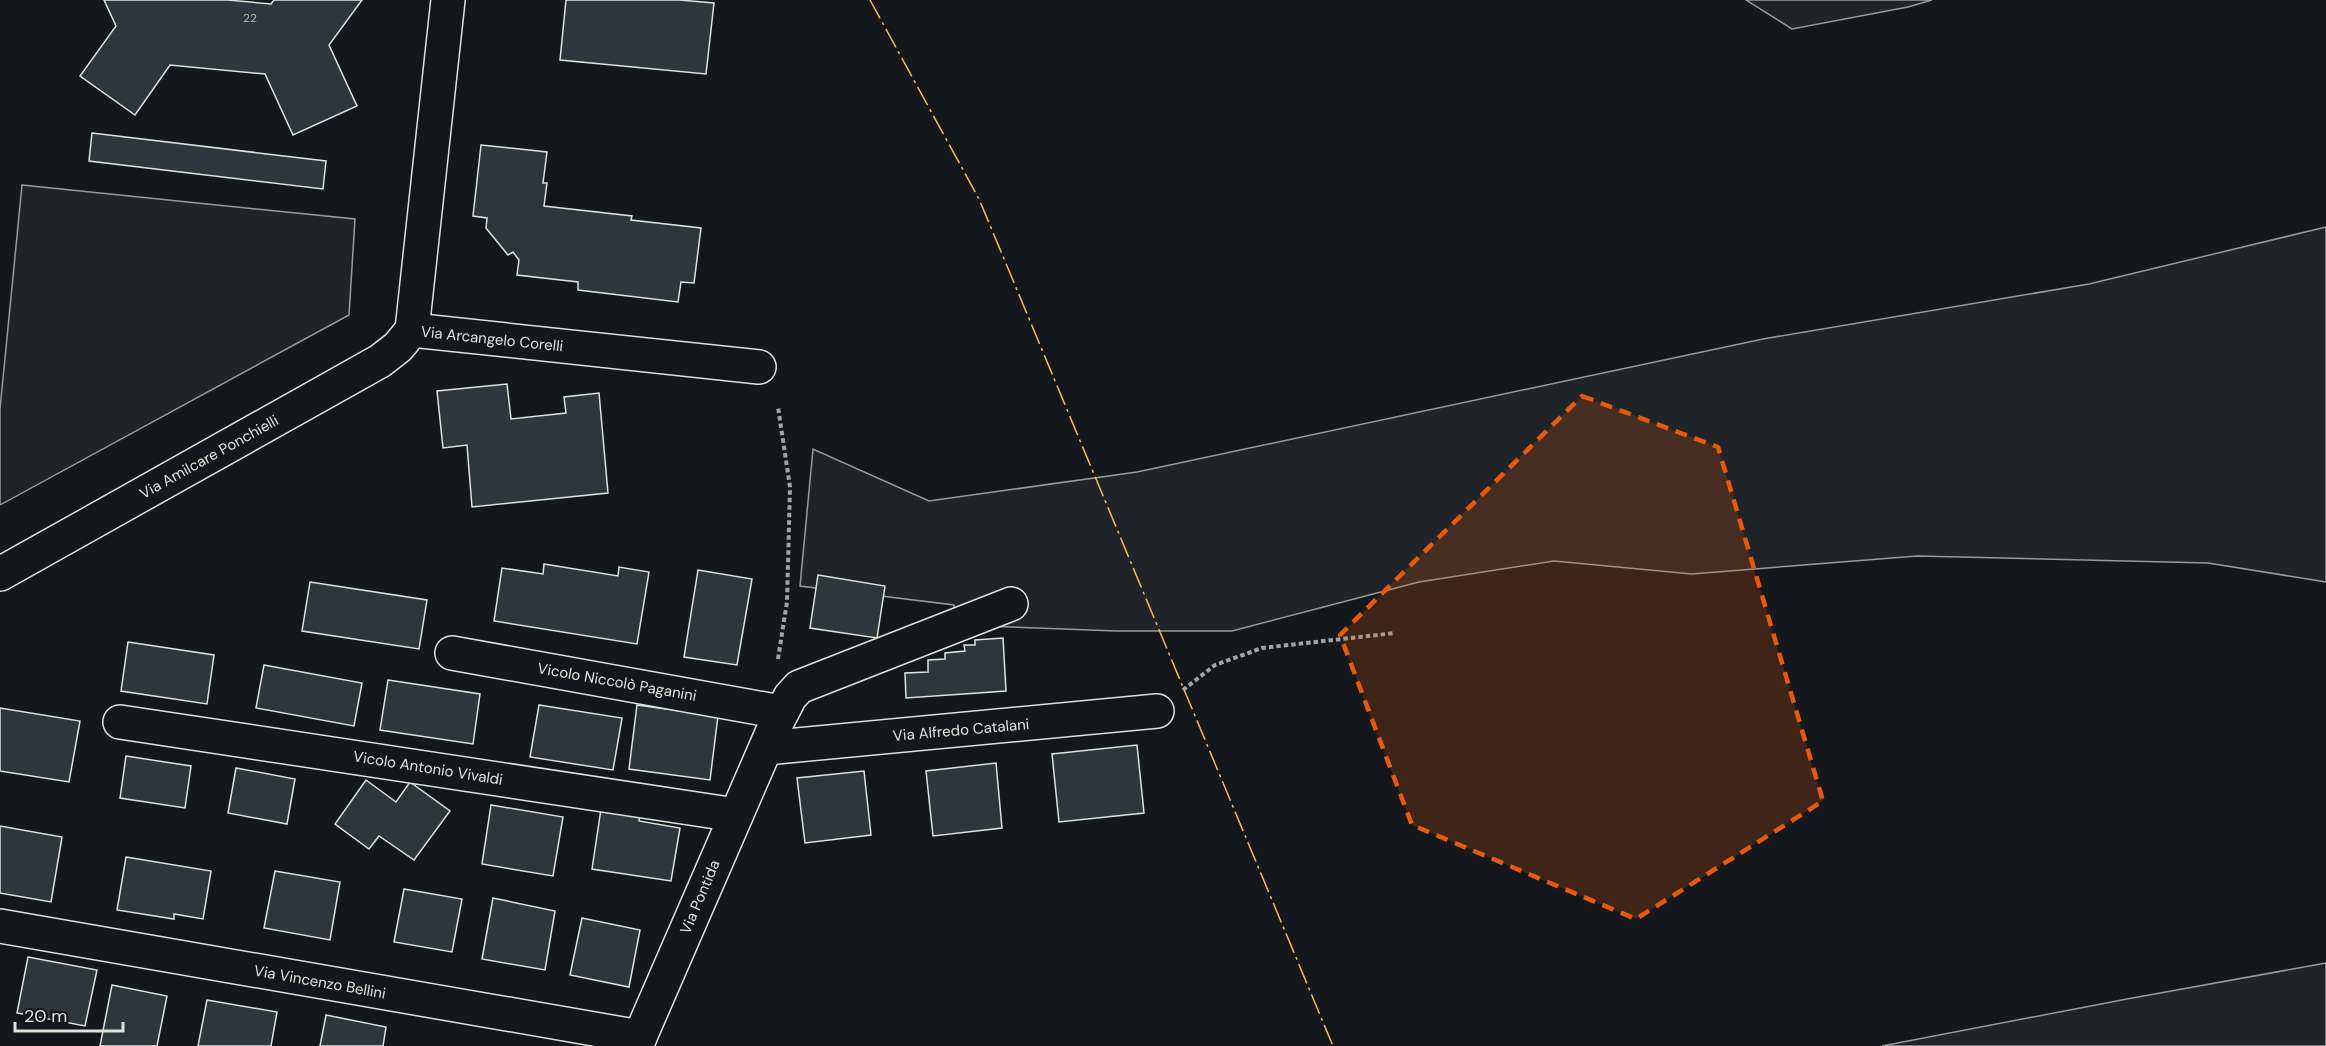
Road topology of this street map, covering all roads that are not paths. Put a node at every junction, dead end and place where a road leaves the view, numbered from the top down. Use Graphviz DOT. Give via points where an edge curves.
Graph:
graph roads {
  1 [pos="448,0"];
  2 [pos="411,330"];
  3 [pos="759,367"];
  4 [pos="0,574"];
  5 [pos="1011,604"];
  6 [pos="452,653"];
  7 [pos="776,711"];
  8 [pos="1157,711"];
  9 [pos="120,722"];
  10 [pos="766,748"];
  11 [pos="736,815"];
  12 [pos="0,926"];
  13 [pos="638,1042"];
  1 -- 2 [label="street, Via Arcangelo Corelli"];
  2 -- 3 [label="street, Via Arcangelo Corelli"];
  2 -- 4 [label="street, Via Amilcare Ponchielli" via="380,361"];
  5 -- 7 [label="street, Via Pontida" via="799,687"];
  6 -- 7 [label="street, Vicolo Niccolò Paganini"];
  7 -- 10 [label="street, Via Pontida"];
  8 -- 10 [label="street, Via Alfredo Catalani"];
  9 -- 11 [label="street, Vicolo Antonio Vivaldi"];
  10 -- 11 [label="street, Via Pontida"];
  11 -- 13 [label="street, Via Pontida"];
  12 -- 13 [label="street, Via Vincenzo Bellini"];
}
